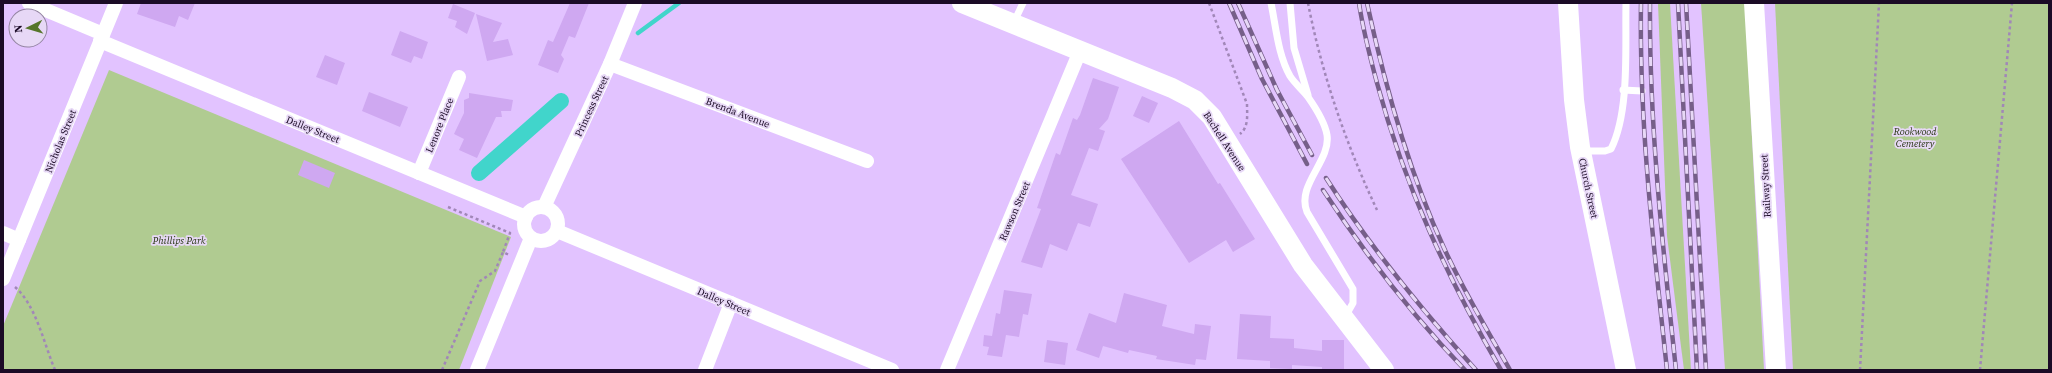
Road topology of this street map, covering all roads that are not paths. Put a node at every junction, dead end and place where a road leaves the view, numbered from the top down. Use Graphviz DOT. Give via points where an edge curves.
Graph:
graph roads {
  1 [pos="29,3"];
  2 [pos="116,3"];
  3 [pos="635,3"];
  4 [pos="962,3"];
  5 [pos="1023,3"];
  6 [pos="1271,3"];
  7 [pos="1290,3"];
  8 [pos="1568,3"];
  9 [pos="1626,3"];
  10 [pos="1754,3"];
  11 [pos="1014,24"];
  12 [pos="102,38"];
  13 [pos="1080,51"];
  14 [pos="610,64"];
  15 [pos="458,77"];
  16 [pos="1623,90"];
  17 [pos="1642,91"];
  18 [pos="1308,97"];
  19 [pos="1581,151"];
  20 [pos="867,161"];
  21 [pos="419,173"];
  22 [pos="544,207"];
  23 [pos="526,217"];
  24 [pos="557,231"];
  25 [pos="3,233"];
  26 [pos="531,238"];
  27 [pos="20,240"];
  28 [pos="6,281"];
  29 [pos="731,303"];
  30 [pos="1343,318"];
  31 [pos="477,370"];
  32 [pos="705,370"];
  33 [pos="892,370"];
  34 [pos="947,370"];
  35 [pos="1384,370"];
  36 [pos="1626,370"];
  37 [pos="1776,370"];
  1 -- 12 [label="street, Dalley Street"];
  2 -- 12 [label="street, Nicholas Street"];
  3 -- 14 [label="street, Princess Street"];
  4 -- 11 [label="main road, Bachell Avenue"];
  5 -- 11 [label="lane"];
  6 -- 18 [label="lane" via="1284,63 1291,78"];
  7 -- 18 [label="lane" via="1294,48"];
  8 -- 19 [label="main road, Church Street" via="1574,100"];
  9 -- 16 [label="lane"];
  10 -- 37 [label="main road, Railway Street"];
  11 -- 13 [label="main road, Bachell Avenue"];
  12 -- 21 [label="street, Dalley Street"];
  12 -- 27 [label="street, Nicholas Street"];
  13 -- 30 [label="main road, Bachell Avenue" via="1172,88 1194,100 1212,117 1303,265"];
  13 -- 34 [label="street, Rawson Street"];
  14 -- 20 [label="street, Brenda Avenue"];
  14 -- 22 [label="street, Princess Street"];
  15 -- 21 [label="street, Lenore Place"];
  16 -- 17 [label="lane"];
  16 -- 19 [label="lane" via="1620,127 1611,149"];
  18 -- 30 [label="lane" via="1326,129 1327,143 1304,200 1307,212 1353,289 1353,303"];
  19 -- 36 [label="main road, Church Street"];
  21 -- 23 [label="street, Dalley Street"];
  22 -- 23 [label="street" via="533,209"];
  22 -- 24 [label="street" via="557,216"];
  23 -- 26 [label="street" via="525,229"];
  24 -- 26 [label="street" via="546,241"];
  24 -- 29 [label="street, Dalley Street"];
  25 -- 27 [label="street"];
  26 -- 31 [label="street"];
  27 -- 28 [label="street, Nicholas Street"];
  29 -- 32 [label="street"];
  29 -- 33 [label="street, Dalley Street"];
  30 -- 35 [label="main road, Bachell Avenue"];
}
